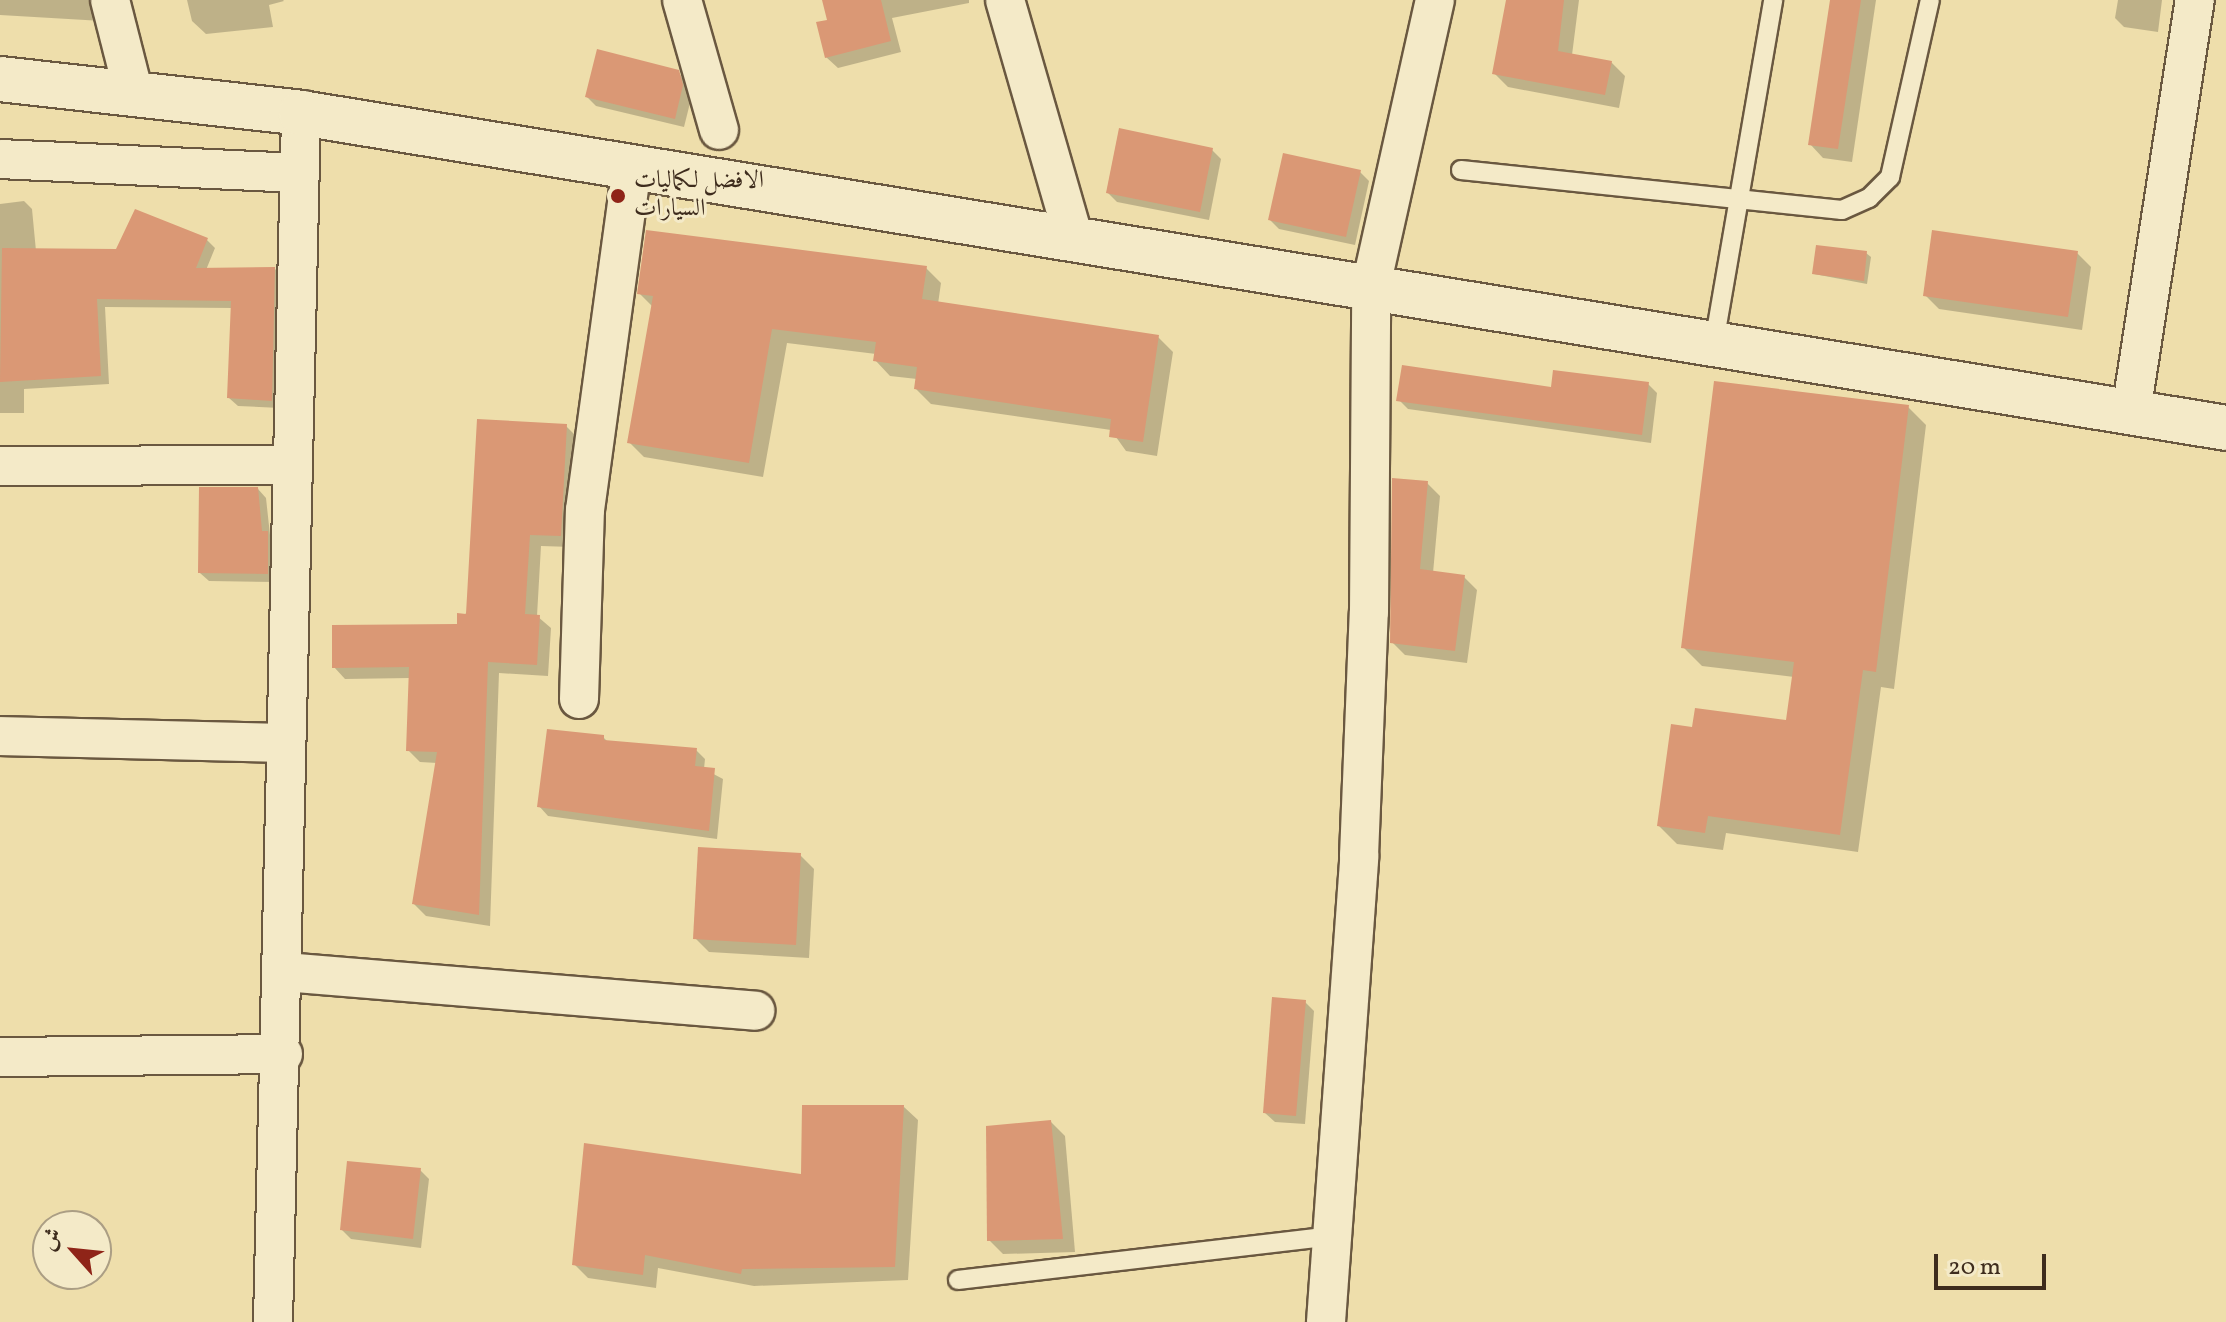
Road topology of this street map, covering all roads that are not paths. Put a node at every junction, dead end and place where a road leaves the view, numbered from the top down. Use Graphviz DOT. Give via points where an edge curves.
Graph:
graph roads {
  1 [pos="110,0"];
  2 [pos="682,0"];
  3 [pos="1005,0"];
  4 [pos="1435,0"];
  5 [pos="1773,0"];
  6 [pos="1930,0"];
  7 [pos="2195,0"];
  8 [pos="0,79"];
  9 [pos="133,90"];
  10 [pos="301,113"];
  11 [pos="719,130"];
  12 [pos="0,159"];
  13 [pos="632,167"];
  14 [pos="1461,170"];
  15 [pos="299,173"];
  16 [pos="1739,202"];
  17 [pos="1074,239"];
  18 [pos="1371,286"];
  19 [pos="1714,343"];
  20 [pos="2131,412"];
  21 [pos="2226,428"];
  22 [pos="292,465"];
  23 [pos="0,466"];
  24 [pos="579,699"];
  25 [pos="0,736"];
  26 [pos="286,743"];
  27 [pos="285,972"];
  28 [pos="755,1011"];
  29 [pos="283,1054"];
  30 [pos="0,1057"];
  31 [pos="1334,1236"];
  32 [pos="958,1280"];
  33 [pos="273,1322"];
  34 [pos="1326,1322"];
  1 -- 9 [label="street"];
  2 -- 11 [label="street"];
  3 -- 17 [label="street"];
  4 -- 18 [label="street"];
  5 -- 16 [label="lane"];
  6 -- 16 [label="lane" via="1890,177 1869,198 1842,210"];
  7 -- 20 [label="street"];
  8 -- 9 [label="street"];
  9 -- 10 [label="street"];
  10 -- 13 [label="street"];
  10 -- 15 [label="street"];
  12 -- 15 [label="street"];
  13 -- 17 [label="street"];
  13 -- 24 [label="street" via="585,510"];
  14 -- 16 [label="lane"];
  15 -- 22 [label="street"];
  16 -- 19 [label="lane"];
  17 -- 18 [label="street"];
  18 -- 19 [label="street"];
  18 -- 31 [label="street" via="1369,612"];
  19 -- 20 [label="street"];
  20 -- 21 [label="street"];
  22 -- 23 [label="street"];
  22 -- 26 [label="street"];
  25 -- 26 [label="street"];
  26 -- 27 [label="street"];
  27 -- 28 [label="street"];
  27 -- 29 [label="street"];
  29 -- 30 [label="street"];
  29 -- 33 [label="street"];
  31 -- 32 [label="lane"];
  31 -- 34 [label="street"];
}
